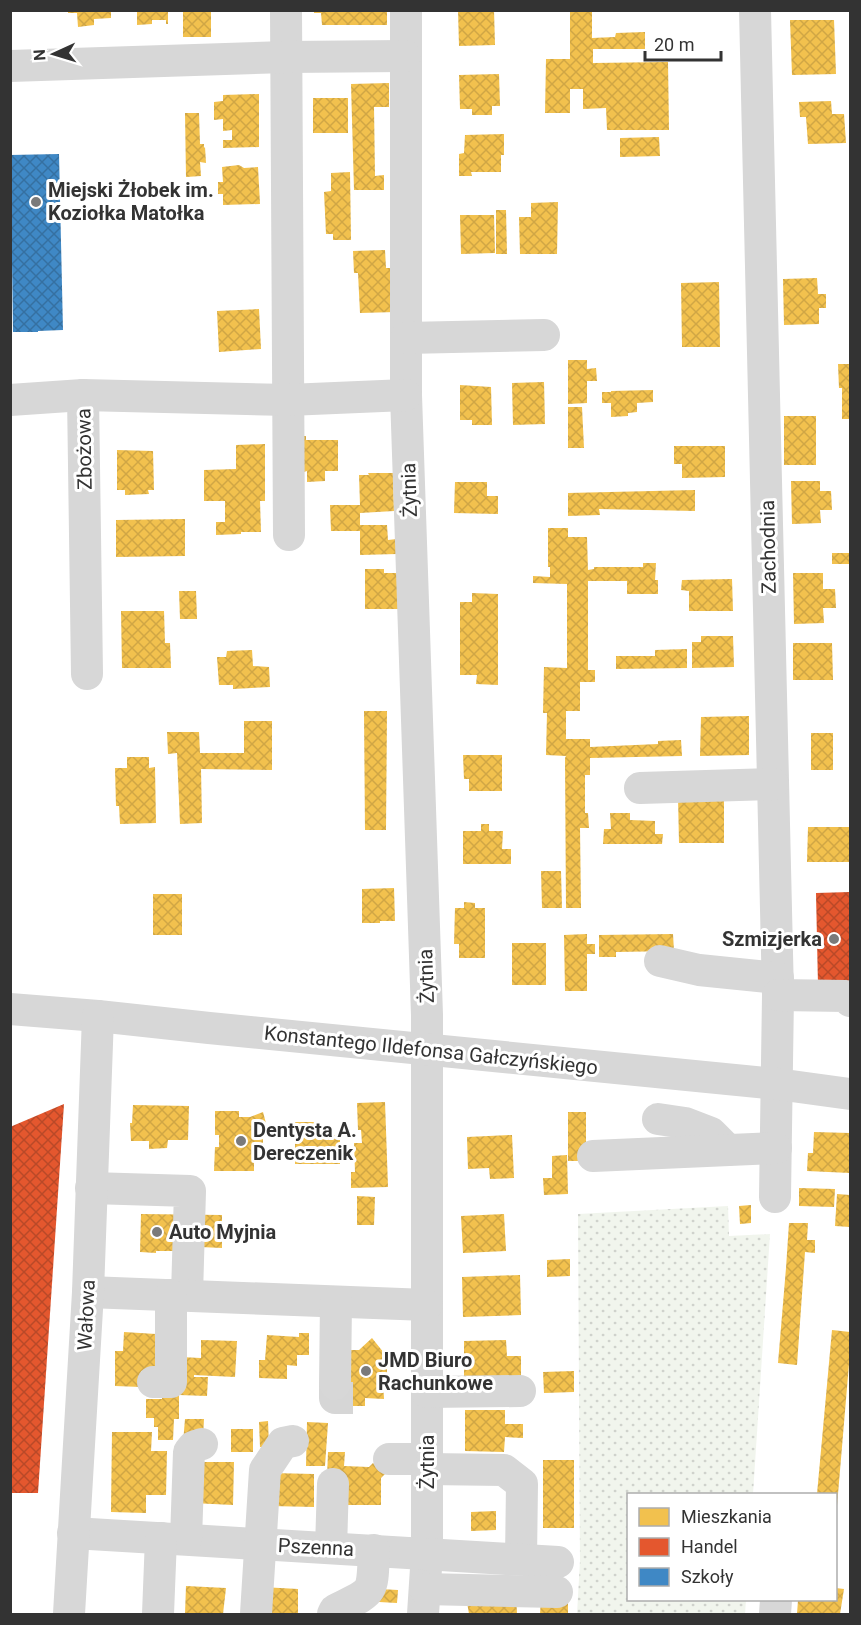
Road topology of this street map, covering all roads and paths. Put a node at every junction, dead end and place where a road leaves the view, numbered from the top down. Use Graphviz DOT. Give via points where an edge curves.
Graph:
graph roads {
  1 [pos="286,10"];
  2 [pos="406,10"];
  3 [pos="755,10"];
  4 [pos="405,56"];
  5 [pos="286,57"];
  6 [pos="10,66"];
  7 [pos="544,335"];
  8 [pos="406,338"];
  9 [pos="83,394"];
  10 [pos="406,395"];
  11 [pos="10,399"];
  12 [pos="288,400"];
  13 [pos="289,535"];
  14 [pos="87,674"];
  15 [pos="773,784"];
  16 [pos="640,788"];
  17 [pos="660,961"];
  18 [pos="778,986"];
  19 [pos="850,1001"];
  20 [pos="10,1009"];
  21 [pos="98,1016"];
  22 [pos="427,1049"];
  23 [pos="777,1084"];
  24 [pos="850,1094"];
  25 [pos="658,1119"];
  26 [pos="776,1148"];
  27 [pos="728,1150"];
  28 [pos="593,1156"];
  29 [pos="91,1188"];
  30 [pos="775,1197"];
  31 [pos="88,1292"];
  32 [pos="179,1295"];
  33 [pos="344,1302"];
  34 [pos="427,1305"];
  35 [pos="352,1345"];
  36 [pos="153,1382"];
  37 [pos="335,1384"];
  38 [pos="520,1391"];
  39 [pos="427,1392"];
  40 [pos="293,1441"];
  41 [pos="202,1444"];
  42 [pos="389,1458"];
  43 [pos="427,1464"];
  44 [pos="333,1484"];
  45 [pos="74,1533"];
  46 [pos="176,1539"];
  47 [pos="260,1544"];
  48 [pos="331,1548"];
  49 [pos="374,1550"];
  50 [pos="427,1553"];
  51 [pos="521,1559"];
  52 [pos="558,1562"];
  53 [pos="556,1592"];
  54 [pos="424,1602"];
  55 [pos="69,1614"];
  56 [pos="158,1614"];
  57 [pos="177,1614"];
  58 [pos="256,1614"];
  59 [pos="333,1614"];
  1 -- 5 [label="street"];
  2 -- 4 [label="street, Żytnia"];
  3 -- 15 [label="street, Zachodnia"];
  4 -- 5 [label="street"];
  4 -- 8 [label="street, Żytnia"];
  5 -- 6 [label="street"];
  5 -- 12 [label="street"];
  7 -- 8 [label="street"];
  8 -- 10 [label="street, Żytnia"];
  9 -- 11 [label="street"];
  9 -- 12 [label="street, Zbożowa"];
  9 -- 14 [label="street, Zbożowa"];
  10 -- 12 [label="street, Zbożowa"];
  10 -- 22 [label="street, Żytnia"];
  12 -- 13 [label="street"];
  15 -- 16 [label="street"];
  15 -- 18 [label="street, Zachodnia"];
  17 -- 18 [label="street"];
  18 -- 19 [label="street" via="796,994 846,996"];
  18 -- 23 [label="street, Zachodnia"];
  20 -- 21 [label="street, Konstantego Ildefonsa Gałczyńskiego"];
  21 -- 22 [label="street, Konstantego Ildefonsa Gałczyńskiego"];
  21 -- 29 [label="street, Wałowa"];
  22 -- 23 [label="street, Konstantego Ildefonsa Gałczyńskiego"];
  22 -- 34 [label="street, Żytnia"];
  23 -- 24 [label="street, Konstantego Ildefonsa Gałczyńskiego"];
  23 -- 26 [label="street, Zachodnia"];
  25 -- 27 [label="street" via="711,1133"];
  26 -- 27 [label="street"];
  26 -- 30 [label="street, Zachodnia"];
  27 -- 28 [label="street"];
  29 -- 31 [label="street, Wałowa"];
  29 -- 32 [label="street" via="190,1191"];
  31 -- 32 [label="street"];
  31 -- 45 [label="street, Wałowa"];
  32 -- 33 [label="street"];
  32 -- 36 [label="street" via="171,1382"];
  33 -- 34 [label="street"];
  33 -- 35 [label="street"];
  33 -- 37 [label="street"];
  34 -- 39 [label="street, Żytnia"];
  38 -- 39 [label="street"];
  39 -- 43 [label="street, Żytnia"];
  40 -- 47 [label="street" via="283,1443 265,1470"];
  41 -- 46 [label="street" via="189,1452"];
  42 -- 43 [label="street"];
  43 -- 50 [label="street, Żytnia"];
  43 -- 51 [label="street" via="504,1470 522,1484"];
  44 -- 48 [label="street"];
  45 -- 46 [label="street, Pszenna"];
  45 -- 55 [label="street, Wałowa"];
  46 -- 47 [label="street, Pszenna"];
  46 -- 56 [label="street"];
  46 -- 57 [label="street"];
  47 -- 48 [label="street, Pszenna"];
  47 -- 58 [label="street"];
  48 -- 49 [label="street, Pszenna"];
  49 -- 50 [label="street, Pszenna"];
  49 -- 59 [label="street" via="373,1585 367,1594"];
  50 -- 51 [label="street, Pszenna"];
  50 -- 54 [label="street, Żytnia"];
  51 -- 52 [label="street, Pszenna"];
  53 -- 54 [label="street"];
}
